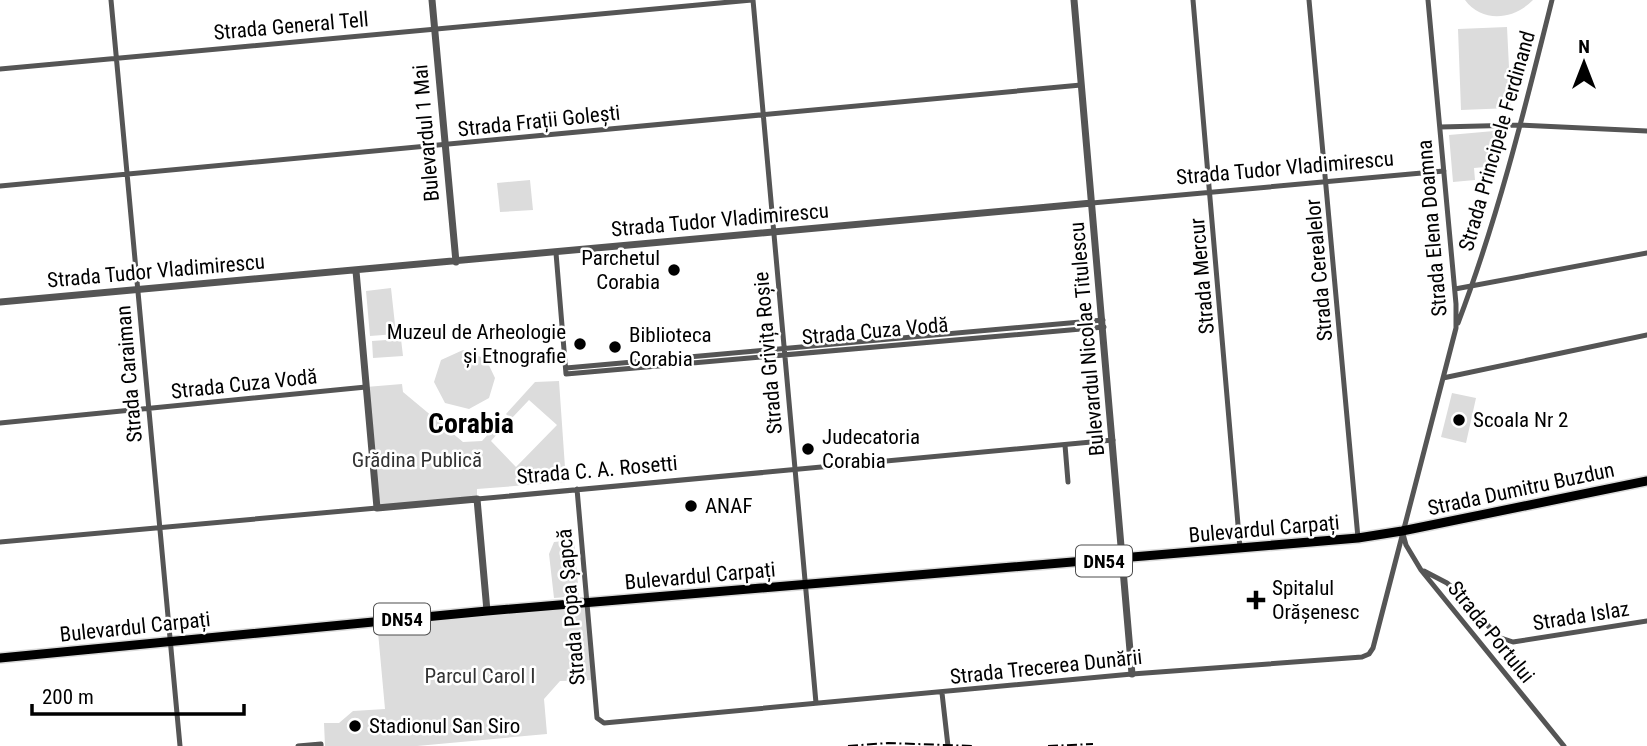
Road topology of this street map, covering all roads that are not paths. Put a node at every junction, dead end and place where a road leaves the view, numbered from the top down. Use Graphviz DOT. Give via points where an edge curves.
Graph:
graph roads {
  1 [pos="111,0"];
  2 [pos="432,0"];
  3 [pos="753,0"];
  4 [pos="1074,0"];
  5 [pos="1193,0"];
  6 [pos="1309,0"];
  7 [pos="1428,0"];
  8 [pos="1552,0"];
  9 [pos="434,29"];
  10 [pos="115,58"];
  11 [pos="0,69"];
  12 [pos="1081,85"];
  13 [pos="763,115"];
  14 [pos="1521,125"];
  15 [pos="1440,127"];
  16 [pos="1647,131"];
  17 [pos="445,146"];
  18 [pos="1444,172"];
  19 [pos="126,174"];
  20 [pos="1327,181"];
  21 [pos="0,186"];
  22 [pos="1210,192"];
  23 [pos="1092,203"];
  24 [pos="774,233"];
  25 [pos="556,253"];
  26 [pos="1647,253"];
  27 [pos="456,262"];
  28 [pos="356,271"];
  29 [pos="1472,286"];
  30 [pos="1455,289"];
  31 [pos="137,291"];
  32 [pos="0,302"];
  33 [pos="1103,324"];
  34 [pos="1456,328"];
  35 [pos="1647,335"];
  36 [pos="783,351"];
  37 [pos="1443,378"];
  38 [pos="366,387"];
  39 [pos="148,409"];
  40 [pos="0,423"];
  41 [pos="1113,440"];
  42 [pos="1065,445"];
  43 [pos="795,469"];
  44 [pos="1647,481"];
  45 [pos="1068,482"];
  46 [pos="577,489"];
  47 [pos="477,499"];
  48 [pos="377,508"];
  49 [pos="159,528"];
  50 [pos="1402,531"];
  51 [pos="1358,538"];
  52 [pos="0,542"];
  53 [pos="1240,549"];
  54 [pos="1123,559"];
  55 [pos="1421,570"];
  56 [pos="805,585"];
  57 [pos="587,603"];
  58 [pos="486,611"];
  59 [pos="1647,621"];
  60 [pos="170,641"];
  61 [pos="0,658"];
  62 [pos="1132,674"];
  63 [pos="942,693"];
  64 [pos="816,703"];
  65 [pos="600,721"];
  66 [pos="180,746"];
  67 [pos="298,746"];
  68 [pos="321,746"];
  69 [pos="948,746"];
  70 [pos="1564,746"];
  1 -- 10 [label="street, Strada Caraiman"];
  2 -- 9 [label="street, Bulevardul 1 Mai"];
  3 -- 9 [label="street, Strada General Tell"];
  3 -- 13 [label="street, Strada Grivița Roșie"];
  4 -- 12 [label="street, Bulevardul Nicolae Titulescu"];
  5 -- 22 [label="street, Strada Mercur"];
  6 -- 20 [label="street, Strada Cerealelor"];
  7 -- 15 [label="street, Strada Elena Doamna"];
  8 -- 14 [label="street, Strada Principele Ferdinand"];
  9 -- 10 [label="street, Strada General Tell"];
  9 -- 17 [label="street, Bulevardul 1 Mai"];
  10 -- 11 [label="street, Strada General Tell"];
  10 -- 19 [label="street, Strada Caraiman"];
  12 -- 13 [label="street, Strada Frații Golești"];
  12 -- 23 [label="street, Bulevardul Nicolae Titulescu"];
  13 -- 17 [label="street, Strada Frații Golești"];
  13 -- 24 [label="street, Strada Grivița Roșie"];
  14 -- 15 [label="street"];
  14 -- 16 [label="street"];
  14 -- 29 [label="street, Strada Principele Ferdinand"];
  15 -- 18 [label="street, Strada Elena Doamna"];
  17 -- 19 [label="street, Strada Frații Golești"];
  17 -- 27 [label="street, Bulevardul 1 Mai"];
  18 -- 20 [label="street, Strada Tudor Vladimirescu"];
  18 -- 30 [label="street, Strada Elena Doamna"];
  19 -- 21 [label="street, Strada Frații Golești"];
  19 -- 31 [label="street, Strada Caraiman"];
  20 -- 22 [label="street, Strada Tudor Vladimirescu"];
  20 -- 51 [label="street, Strada Cerealelor"];
  22 -- 23 [label="street, Strada Tudor Vladimirescu"];
  22 -- 53 [label="street, Strada Mercur"];
  23 -- 24 [label="street, Strada Tudor Vladimirescu"];
  23 -- 33 [label="street, Bulevardul Nicolae Titulescu"];
  24 -- 25 [label="street, Strada Tudor Vladimirescu"];
  24 -- 36 [label="street, Strada Grivița Roșie"];
  25 -- 27 [label="street, Strada Tudor Vladimirescu"];
  25 -- 36 [label="street, Strada Cuza Vodă" via="566,371"];
  26 -- 29 [label="street"];
  27 -- 28 [label="street, Strada Tudor Vladimirescu"];
  28 -- 31 [label="street, Strada Tudor Vladimirescu"];
  28 -- 38 [label="street"];
  29 -- 30 [label="street"];
  29 -- 34 [label="street, Strada Principele Ferdinand"];
  30 -- 34 [label="street, Strada Elena Doamna"];
  31 -- 32 [label="street, Strada Tudor Vladimirescu"];
  31 -- 39 [label="street, Strada Caraiman"];
  33 -- 36 [label="street, Strada Cuza Vodă"];
  33 -- 41 [label="street, Bulevardul Nicolae Titulescu"];
  34 -- 37 [label="street, Strada Elena Doamna"];
  35 -- 37 [label="street"];
  36 -- 43 [label="street, Strada Grivița Roșie"];
  37 -- 50 [label="street, Strada Elena Doamna"];
  38 -- 39 [label="street, Strada Cuza Vodă"];
  38 -- 48 [label="street"];
  39 -- 40 [label="street, Strada Cuza Vodă"];
  39 -- 49 [label="street, Strada Caraiman"];
  41 -- 42 [label="street, Strada C. A. Rosetti"];
  41 -- 54 [label="street, Bulevardul Nicolae Titulescu"];
  42 -- 43 [label="street, Strada C. A. Rosetti"];
  42 -- 45 [label="street"];
  43 -- 46 [label="street, Strada C. A. Rosetti"];
  43 -- 56 [label="street, Strada Grivița Roșie"];
  44 -- 50 [label="main road, Strada Dumitru Buzdun / DN54"];
  46 -- 47 [label="street, Strada C. A. Rosetti"];
  46 -- 57 [label="street, Strada Popa Șapcă"];
  47 -- 48 [label="street, Strada C. A. Rosetti"];
  47 -- 58 [label="street"];
  48 -- 49 [label="street, Strada C. A. Rosetti"];
  49 -- 52 [label="street, Strada C. A. Rosetti"];
  49 -- 60 [label="street, Strada Caraiman"];
  50 -- 51 [label="main road, Bulevardul Carpați / DN54"];
  50 -- 55 [label="street, Strada Portului"];
  50 -- 62 [label="street, Strada Trecerea Dunării" via="1369,654"];
  51 -- 53 [label="main road, Bulevardul Carpați / DN54"];
  53 -- 54 [label="main road, Bulevardul Carpați / DN54"];
  54 -- 56 [label="main road, Bulevardul Carpați / DN54"];
  54 -- 62 [label="street, Bulevardul Nicolae Titulescu"];
  55 -- 59 [label="street, Strada Islaz" via="1447,583 1506,641"];
  55 -- 70 [label="street, Strada Portului"];
  56 -- 57 [label="main road, Bulevardul Carpați / DN54"];
  56 -- 64 [label="street, Strada Grivița Roșie"];
  57 -- 58 [label="main road, Bulevardul Carpați / DN54"];
  57 -- 65 [label="street, Strada Popa Șapcă"];
  58 -- 60 [label="main road, Bulevardul Carpați / DN54"];
  60 -- 61 [label="main road, Bulevardul Carpați / DN54"];
  60 -- 66 [label="street, Strada Caraiman"];
  62 -- 63 [label="street, Strada Trecerea Dunării"];
  63 -- 64 [label="street, Strada Trecerea Dunării"];
  63 -- 69 [label="street"];
  64 -- 65 [label="street, Strada Trecerea Dunării"];
  67 -- 68 [label="street"];
}
